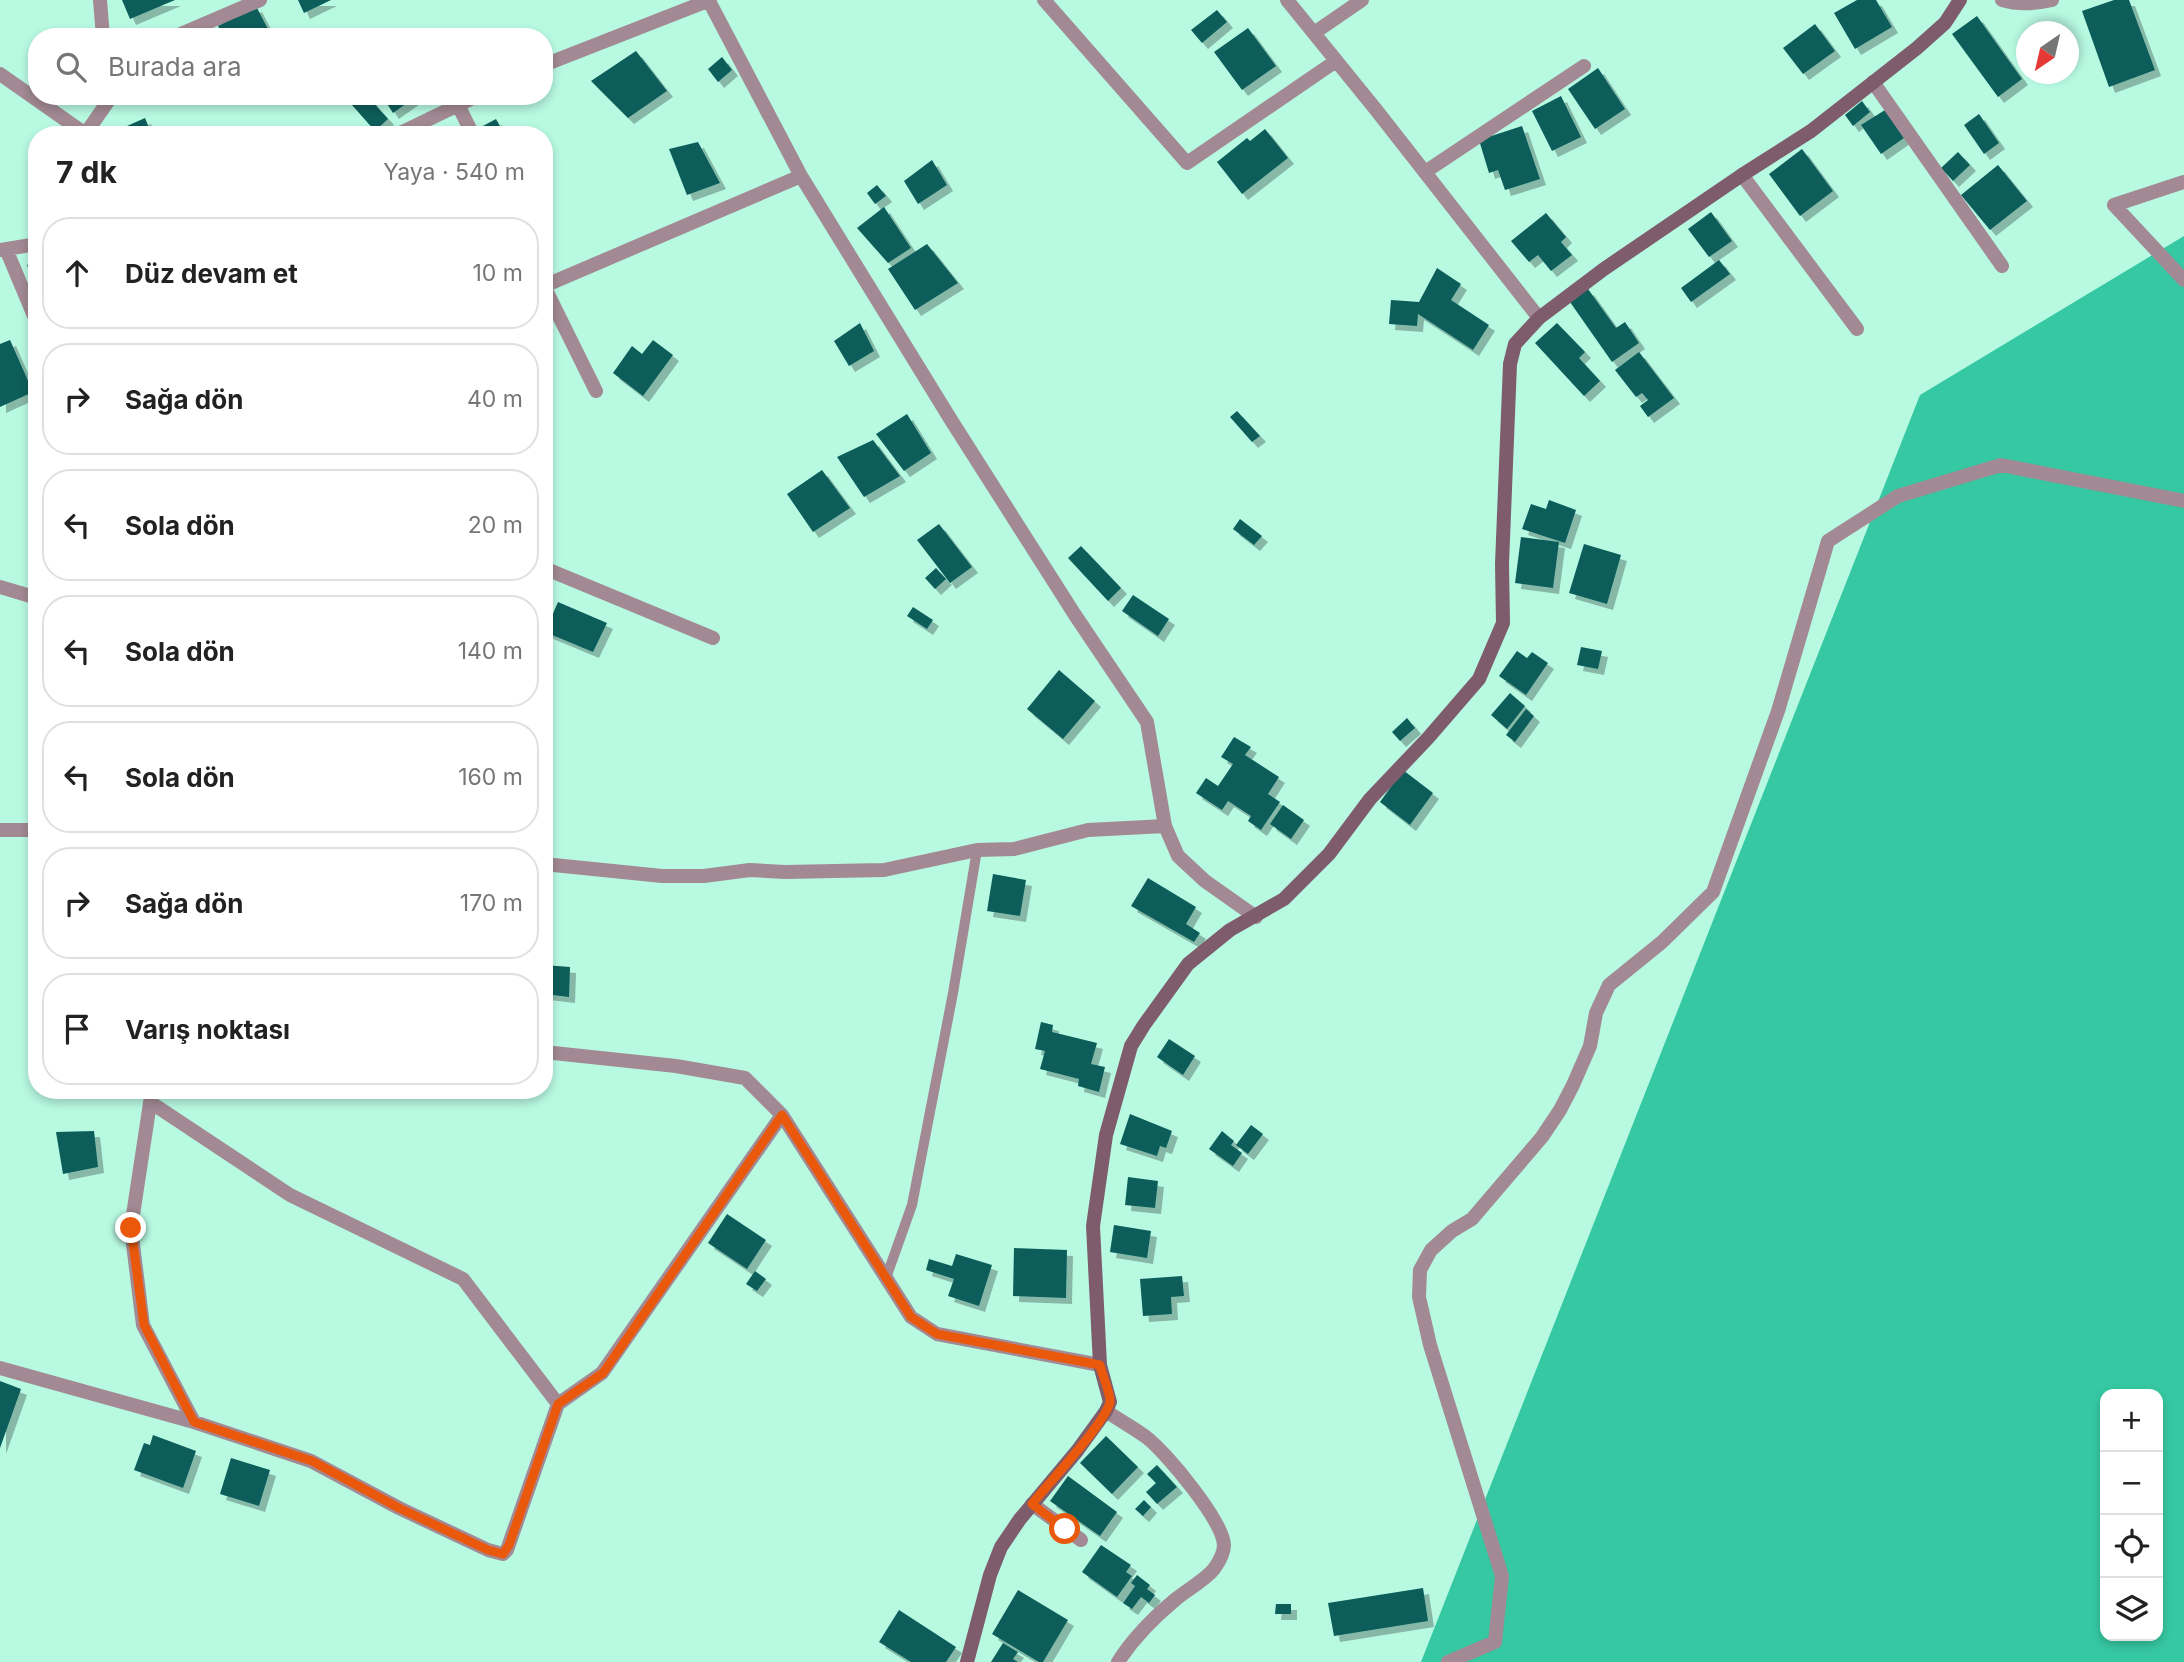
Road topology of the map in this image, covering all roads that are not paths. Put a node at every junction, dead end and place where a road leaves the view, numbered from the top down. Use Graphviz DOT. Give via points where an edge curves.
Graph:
graph roads {
  1 [pos="100,0"];
  2 [pos="260,0"];
  3 [pos="1044,0"];
  4 [pos="1286,0"];
  5 [pos="1362,0"];
  6 [pos="1960,0"];
  7 [pos="2002,0"];
  8 [pos="2052,0"];
  9 [pos="709,1"];
  10 [pos="102,28"];
  11 [pos="195,28"];
  12 [pos="1314,33"];
  13 [pos="1336,61"];
  14 [pos="553,62"];
  15 [pos="1584,66"];
  16 [pos="0,75"];
  17 [pos="1873,82"];
  18 [pos="28,94"];
  19 [pos="44,105"];
  20 [pos="106,105"];
  21 [pos="458,105"];
  22 [pos="75,126"];
  23 [pos="92,126"];
  24 [pos="415,126"];
  25 [pos="468,126"];
  26 [pos="1425,172"];
  27 [pos="1742,175"];
  28 [pos="801,176"];
  29 [pos="2184,182"];
  30 [pos="28,246"];
  31 [pos="3,250"];
  32 [pos="2002,266"];
  33 [pos="2184,280"];
  34 [pos="553,282"];
  35 [pos="28,304"];
  36 [pos="553,304"];
  37 [pos="1539,318"];
  38 [pos="1857,329"];
  39 [pos="596,391"];
  40 [pos="2184,501"];
  41 [pos="553,572"];
  42 [pos="0,587"];
  43 [pos="28,595"];
  44 [pos="713,638"];
  45 [pos="1165,826"];
  46 [pos="0,830"];
  47 [pos="28,830"];
  48 [pos="977,850"];
  49 [pos="553,864"];
  50 [pos="1256,917"];
  51 [pos="553,1053"];
  52 [pos="151,1099"];
  53 [pos="155,1099"];
  54 [pos="782,1115"];
  55 [pos="886,1278"];
  56 [pos="1100,1365"];
  57 [pos="0,1368"];
  58 [pos="558,1404"];
  59 [pos="1106,1411"];
  60 [pos="194,1422"];
  61 [pos="1032,1504"];
  62 [pos="1081,1540"];
  63 [pos="967,1662"];
  64 [pos="1118,1662"];
  65 [pos="1448,1662"];
  1 -- 10 [label="street"];
  2 -- 11 [label="street"];
  3 -- 13 [label="street" via="1187,163"];
  4 -- 12 [label="street"];
  5 -- 12 [label="street"];
  6 -- 17 [label="street" via="1945,23"];
  7 -- 8 [label="street"];
  9 -- 14 [label="street"];
  9 -- 28 [label="street"];
  12 -- 13 [label="street"];
  13 -- 26 [label="street"];
  15 -- 26 [label="street"];
  16 -- 18 [label="street"];
  17 -- 27 [label="street" via="1811,131"];
  17 -- 32 [label="street"];
  19 -- 22 [label="street"];
  20 -- 23 [label="street"];
  21 -- 24 [label="street"];
  21 -- 25 [label="street"];
  26 -- 37 [label="street"];
  27 -- 37 [label="street"];
  27 -- 38 [label="street"];
  28 -- 34 [label="street"];
  28 -- 45 [label="street" via="951,420 1147,722"];
  29 -- 33 [label="street" via="2114,205"];
  30 -- 31 [label="street"];
  31 -- 35 [label="street"];
  36 -- 39 [label="street"];
  37 -- 50 [label="street" via="1515,344 1510,364 1503,623 1479,679 1370,799 1329,854 1284,900"];
  40 -- 65 [label="street" via="2001,465 1898,496 1828,541 1778,711 1713,892 1609,985 1596,1013 1590,1046 1548,1128 1472,1219 1431,1250 1420,1270 1419,1297 1430,1345 1502,1576 1495,1642"];
  41 -- 44 [label="street"];
  42 -- 43 [label="street"];
  45 -- 48 [label="street" via="1088,830 1014,849"];
  45 -- 50 [label="street" via="1178,856"];
  46 -- 47 [label="street"];
  48 -- 49 [label="street" via="884,870 750,870 704,876"];
  48 -- 55 [label="lane" via="912,1205"];
  50 -- 56 [label="street" via="1230,930 1188,964 1132,1046 1107,1135 1093,1226"];
  51 -- 54 [label="street" via="744,1078"];
  52 -- 60 [label="street" via="131,1228 142,1311 144,1325"];
  53 -- 58 [label="street" via="290,1195 463,1279"];
  54 -- 55 [label="street"];
  54 -- 58 [label="street" via="603,1373"];
  55 -- 56 [label="street" via="911,1317 937,1334"];
  56 -- 59 [label="street" via="1110,1402"];
  57 -- 60 [label="street"];
  58 -- 60 [label="street" via="503,1554 399,1508 312,1461"];
  59 -- 61 [label="street"];
  59 -- 64 [label="street" via="1148,1439 1197,1493 1212,1513 1224,1548 1212,1572 1156,1616"];
  61 -- 62 [label="street"];
  61 -- 63 [label="street" via="1001,1547"];
}
